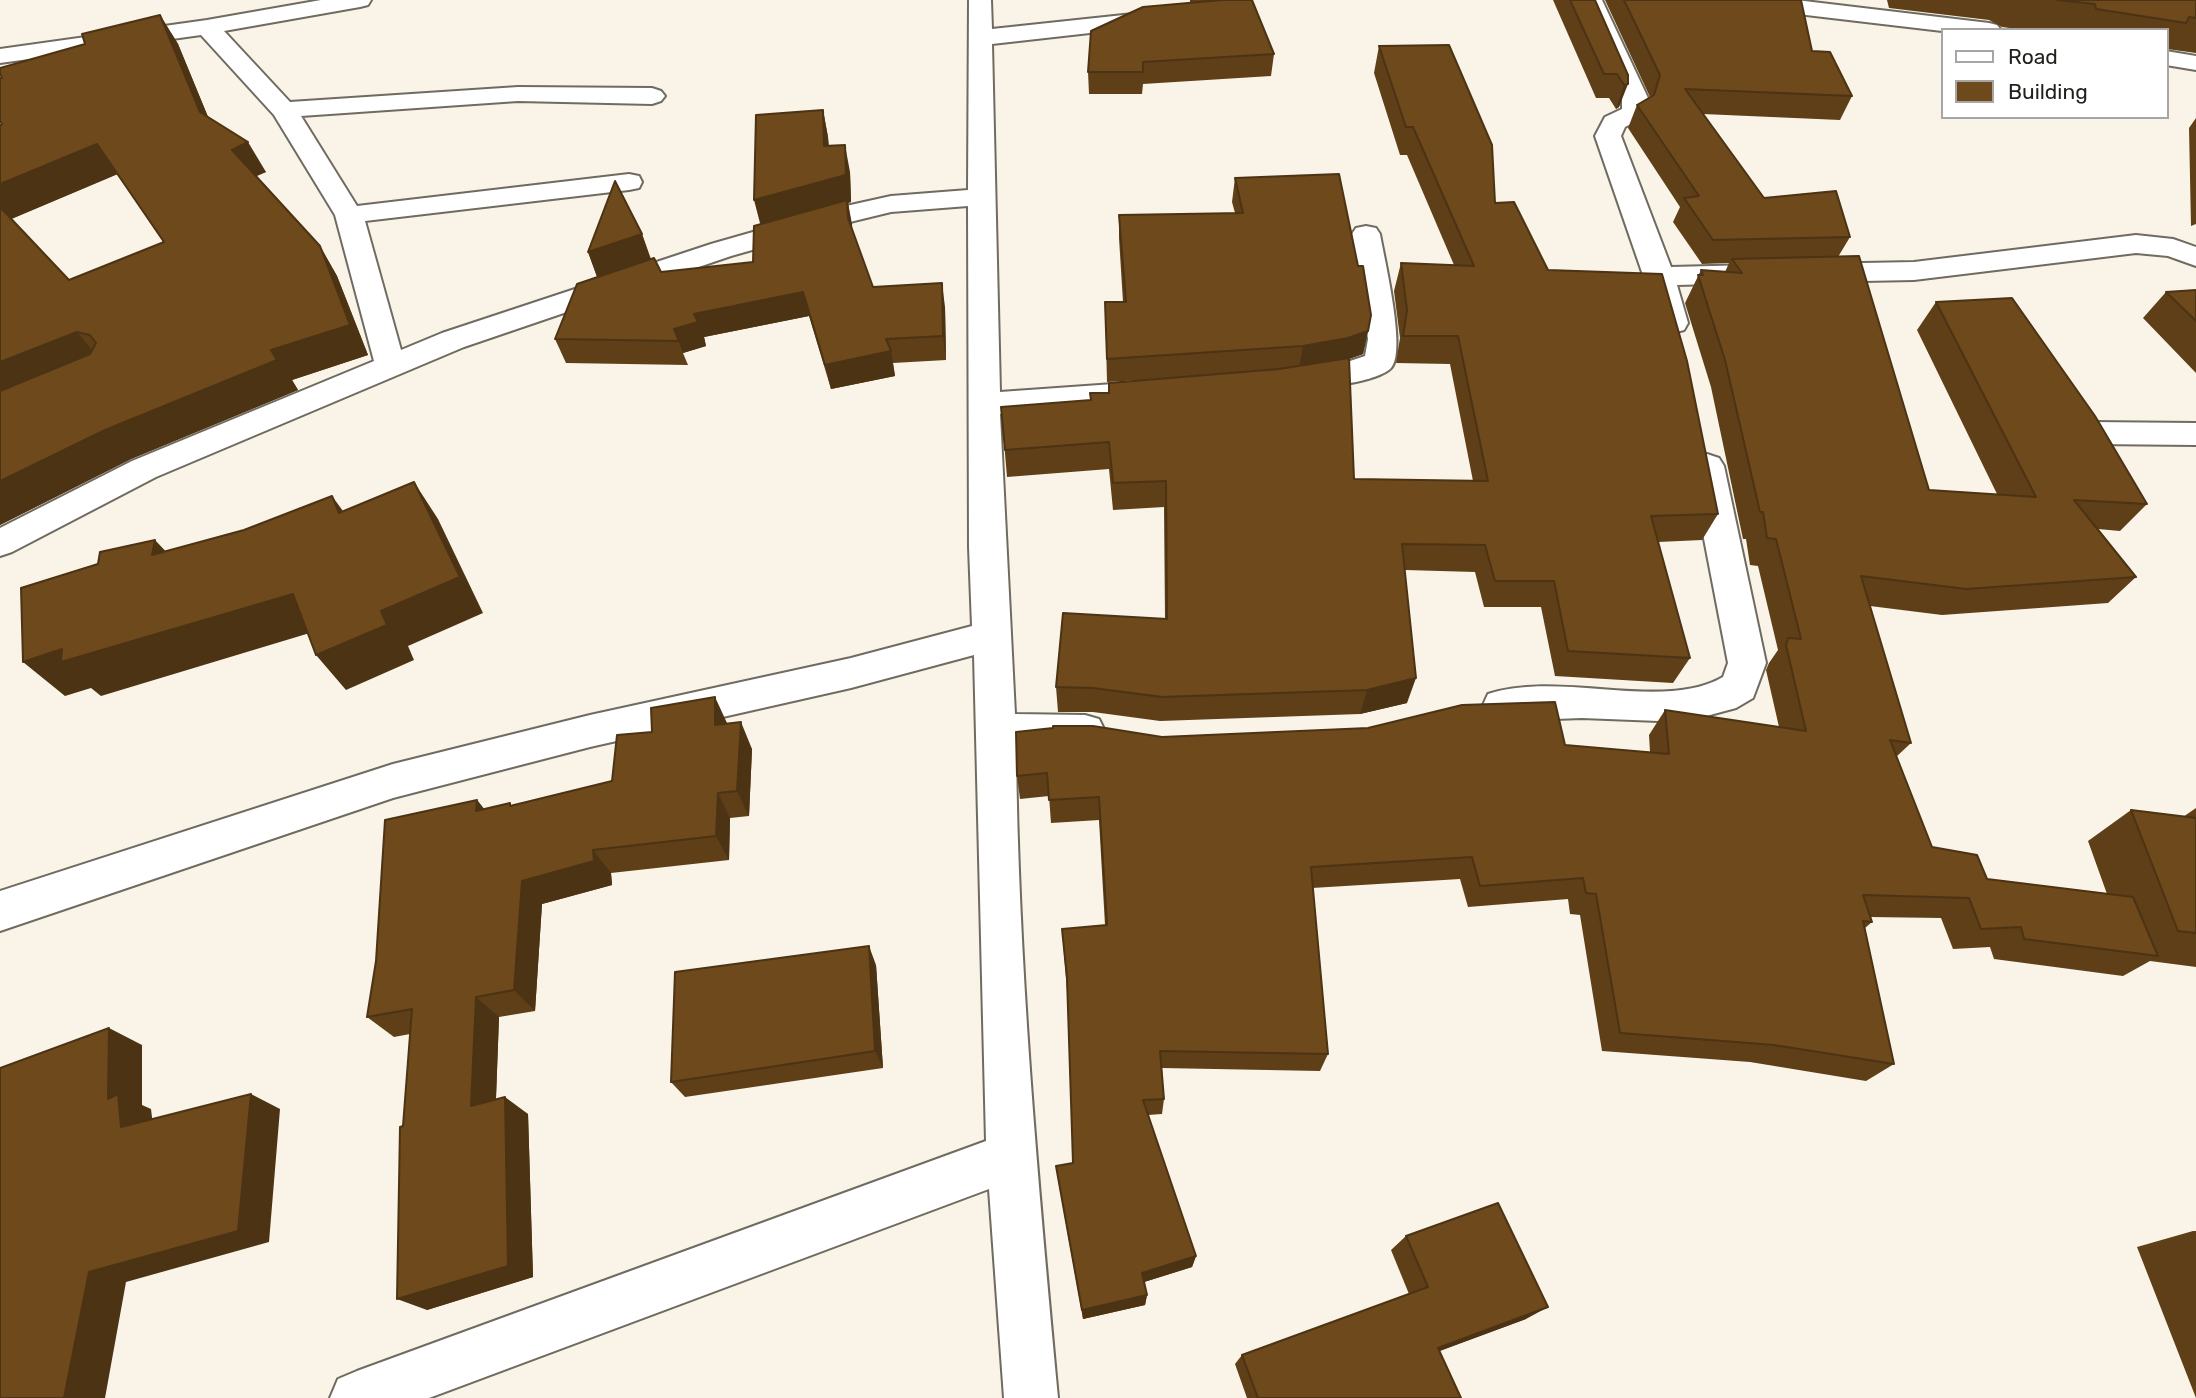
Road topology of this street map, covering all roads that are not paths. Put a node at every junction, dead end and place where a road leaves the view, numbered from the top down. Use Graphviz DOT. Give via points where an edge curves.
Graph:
graph roads {
  1 [pos="360,0"];
  2 [pos="980,0"];
  3 [pos="1591,0"];
  4 [pos="1738,0"];
  5 [pos="1181,16"];
  6 [pos="206,27"];
  7 [pos="1972,28"];
  8 [pos="979,38"];
  9 [pos="0,56"];
  10 [pos="2168,58"];
  11 [pos="2196,63"];
  12 [pos="652,96"];
  13 [pos="284,110"];
  14 [pos="629,182"];
  15 [pos="983,197"];
  16 [pos="349,215"];
  17 [pos="1366,234"];
  18 [pos="2196,257"];
  19 [pos="1660,276"];
  20 [pos="1681,351"];
  21 [pos="390,365"];
  22 [pos="1272,384"];
  23 [pos="1176,391"];
  24 [pos="984,404"];
  25 [pos="1700,428"];
  26 [pos="2090,433"];
  27 [pos="2196,434"];
  28 [pos="0,543"];
  29 [pos="993,635"];
  30 [pos="1466,706"];
  31 [pos="996,730"];
  32 [pos="1120,735"];
  33 [pos="0,911"];
  34 [pos="1011,1156"];
  35 [pos="357,1398"];
  36 [pos="1031,1398"];
  1 -- 6 [label="street"];
  2 -- 8 [label="street"];
  3 -- 19 [label="street" via="1635,98 1635,113 1614,122 1608,136"];
  4 -- 7 [label="street"];
  5 -- 8 [label="street"];
  6 -- 9 [label="street"];
  6 -- 13 [label="street"];
  8 -- 15 [label="street"];
  10 -- 11 [label="street"];
  12 -- 13 [label="street" via="518,94"];
  13 -- 16 [label="street"];
  14 -- 16 [label="street"];
  15 -- 21 [label="street" via="891,204 722,250"];
  15 -- 24 [label="street"];
  16 -- 21 [label="street"];
  17 -- 22 [label="street" via="1383,339 1379,362 1349,373"];
  18 -- 19 [label="street" via="2172,248 2136,244 1914,271"];
  19 -- 20 [label="street"];
  21 -- 28 [label="street" via="144,469"];
  23 -- 24 [label="street"];
  24 -- 29 [label="street"];
  25 -- 30 [label="street" via="1747,663 1739,687 1710,703 1685,706 1580,702"];
  26 -- 27 [label="street"];
  29 -- 31 [label="street"];
  29 -- 33 [label="street" via="393,781"];
  31 -- 32 [label="street"];
  31 -- 34 [label="street"];
  34 -- 35 [label="street"];
  34 -- 36 [label="street"];
}
